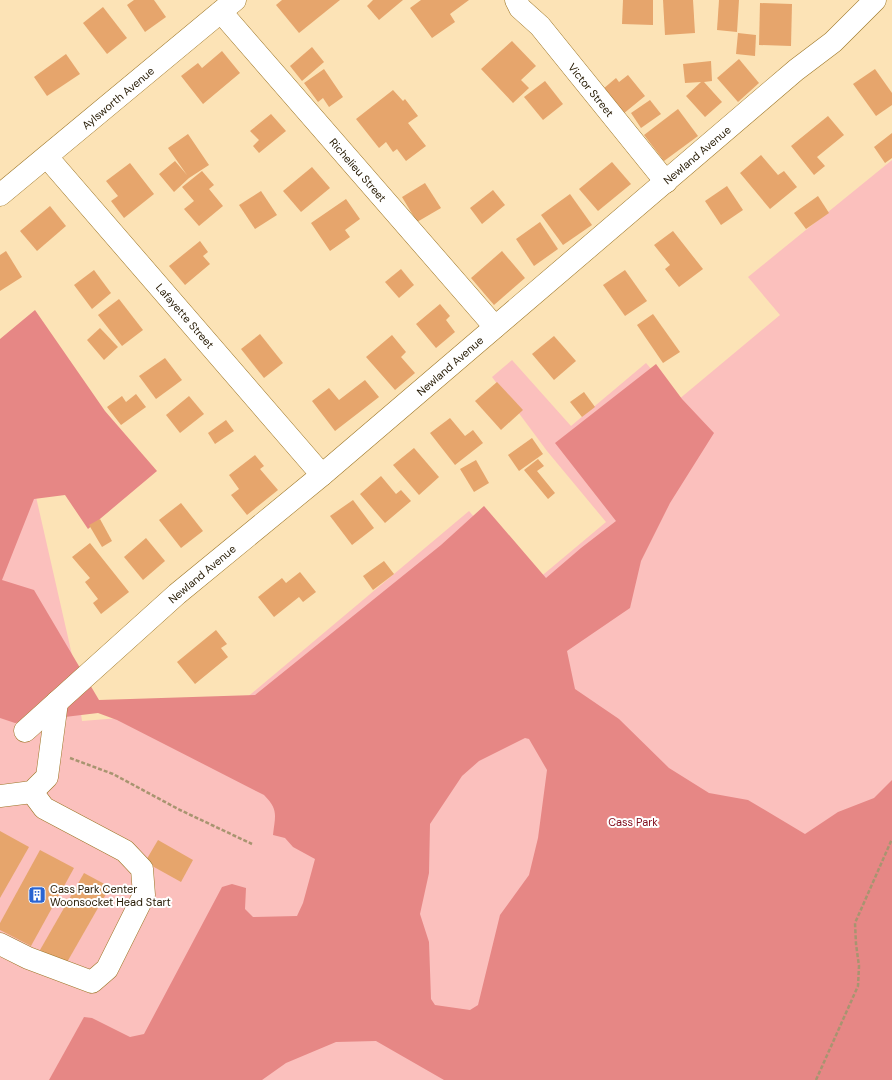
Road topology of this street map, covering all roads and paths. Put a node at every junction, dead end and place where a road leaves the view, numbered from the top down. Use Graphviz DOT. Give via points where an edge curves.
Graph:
graph roads {
  1 [pos="516,0"];
  2 [pos="875,0"];
  3 [pos="228,6"];
  4 [pos="47,157"];
  5 [pos="666,182"];
  6 [pos="0,195"];
  7 [pos="495,327"];
  8 [pos="322,475"];
  9 [pos="57,702"];
  10 [pos="25,731"];
  11 [pos="50,751"];
  12 [pos="32,792"];
  13 [pos="0,796"];
  14 [pos="892,839"];
  15 [pos="252,844"];
  16 [pos="0,944"];
  17 [pos="816,1080"];
  1 -- 5 [label="street, Victor Street" via="520,8 540,26"];
  2 -- 5 [label="street, Newland Avenue" via="820,53 796,70"];
  3 -- 4 [label="street, Aylsworth Avenue"];
  3 -- 7 [label="street, Richelieu Street"];
  4 -- 6 [label="street, Aylsworth Avenue"];
  4 -- 8 [label="street, Lafayette Street"];
  5 -- 7 [label="street, Newland Avenue"];
  7 -- 8 [label="street, Newland Avenue"];
  8 -- 9 [label="street, Newland Avenue" via="177,594"];
  9 -- 10 [label="street, Newland Avenue"];
  9 -- 11 [label="street"];
  11 -- 12 [label="street" via="47,777"];
  11 -- 15 [label="path" via="113,774 180,810"];
  12 -- 13 [label="street"];
  12 -- 16 [label="street" via="44,808 125,850 142,869 144,895 107,969 92,982 28,958"];
  14 -- 17 [label="path" via="855,923 858,986"];
}
